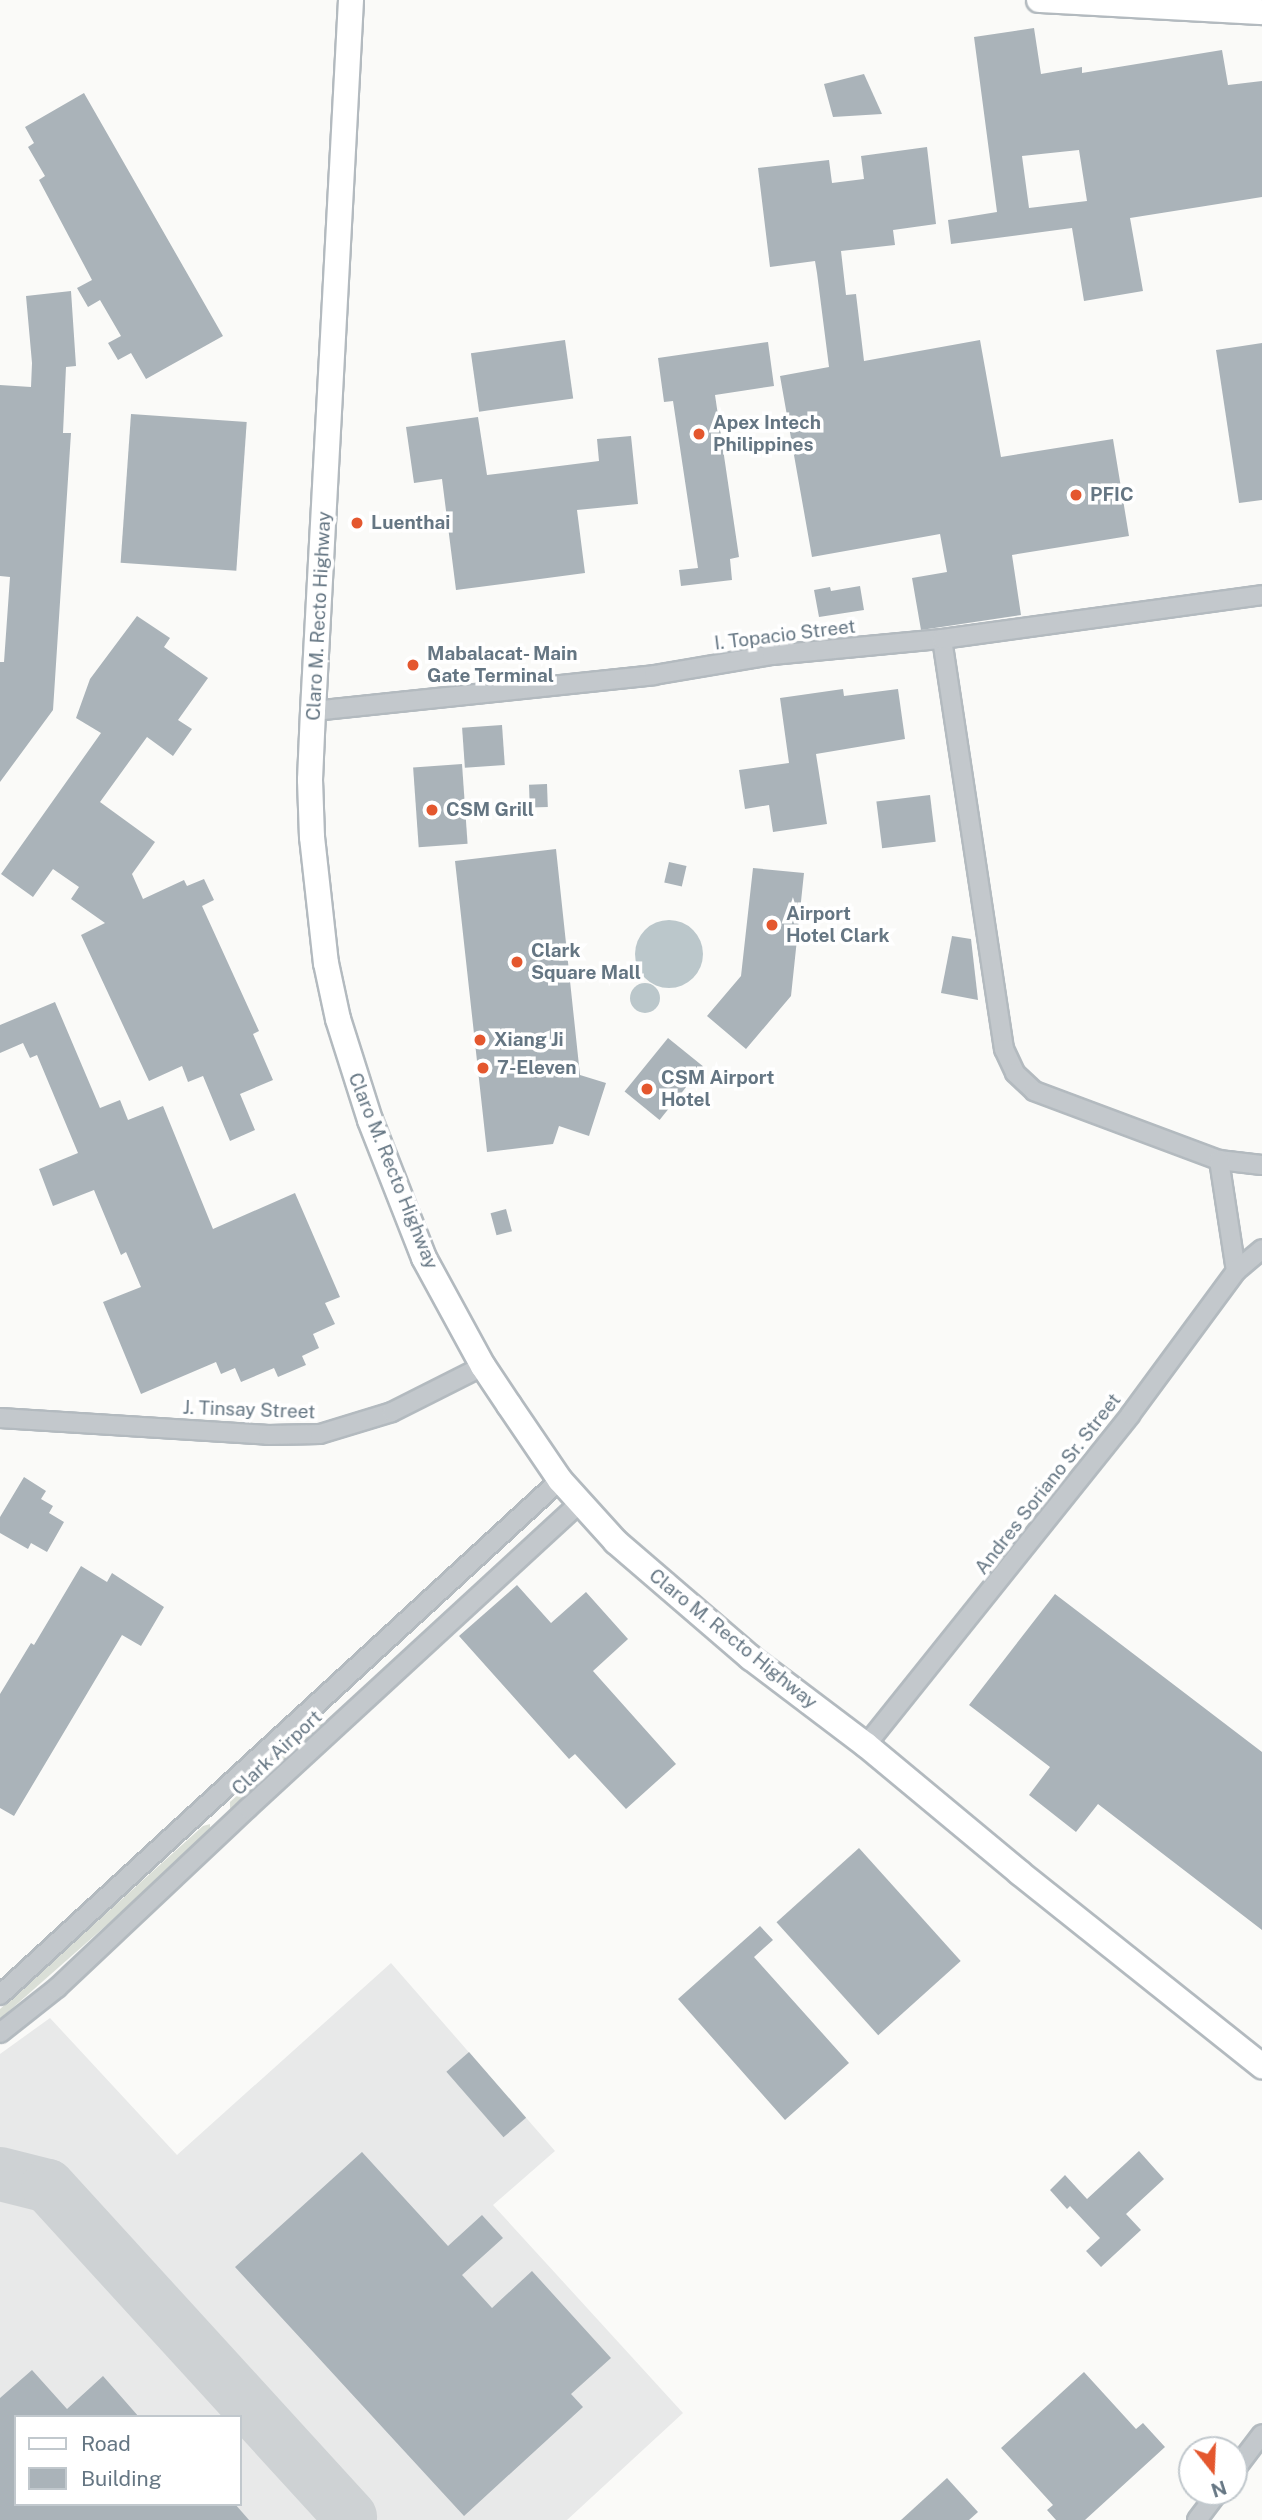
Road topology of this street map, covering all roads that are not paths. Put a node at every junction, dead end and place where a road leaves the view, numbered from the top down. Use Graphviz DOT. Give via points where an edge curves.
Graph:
graph roads {
  1 [pos="351,0"];
  2 [pos="1039,0"];
  3 [pos="1262,12"];
  4 [pos="1262,594"];
  5 [pos="942,639"];
  6 [pos="313,711"];
  7 [pos="1219,1160"];
  8 [pos="1262,1165"];
  9 [pos="1262,1249"];
  10 [pos="1236,1271"];
  11 [pos="483,1366"];
  12 [pos="0,1418"];
  13 [pos="560,1480"];
  14 [pos="581,1502"];
  15 [pos="866,1745"];
  16 [pos="209,1803"];
  17 [pos="230,1825"];
  18 [pos="0,1995"];
  19 [pos="0,2034"];
  20 [pos="1262,2066"];
  21 [pos="1262,2434"];
  22 [pos="1248,2452"];
  1 -- 6 [label="main road, Claro M. Recto Highway"];
  2 -- 3 [label="main road"];
  4 -- 5 [label="street, I. Topacio Street"];
  5 -- 6 [label="street, I. Topacio Street"];
  5 -- 7 [label="street" via="1003,1049 1015,1073 1034,1091"];
  6 -- 11 [label="main road, Claro M. Recto Highway" via="312,837 326,963 338,1019 370,1120 420,1246"];
  7 -- 8 [label="street"];
  7 -- 10 [label="street"];
  9 -- 10 [label="street, Andres Soriano Sr. Street"];
  10 -- 15 [label="street, Andres Soriano Sr. Street" via="1130,1415"];
  11 -- 12 [label="street, J. Tinsay Street" via="392,1412 320,1434 268,1435"];
  11 -- 13 [label="main road, Claro M. Recto Highway"];
  13 -- 14 [label="main road, Claro M. Recto Highway"];
  13 -- 16 [label="street, Clark Airport"];
  14 -- 15 [label="main road, Claro M. Recto Highway" via="616,1542 704,1619"];
  14 -- 17 [label="street, Clark Airport"];
  15 -- 20 [label="main road, Claro M. Recto Highway"];
  16 -- 17 [label="street"];
  16 -- 18 [label="street, Clark Airport"];
  17 -- 19 [label="street, Clark Airport" via="57,1988"];
  21 -- 22 [label="street"];
}
